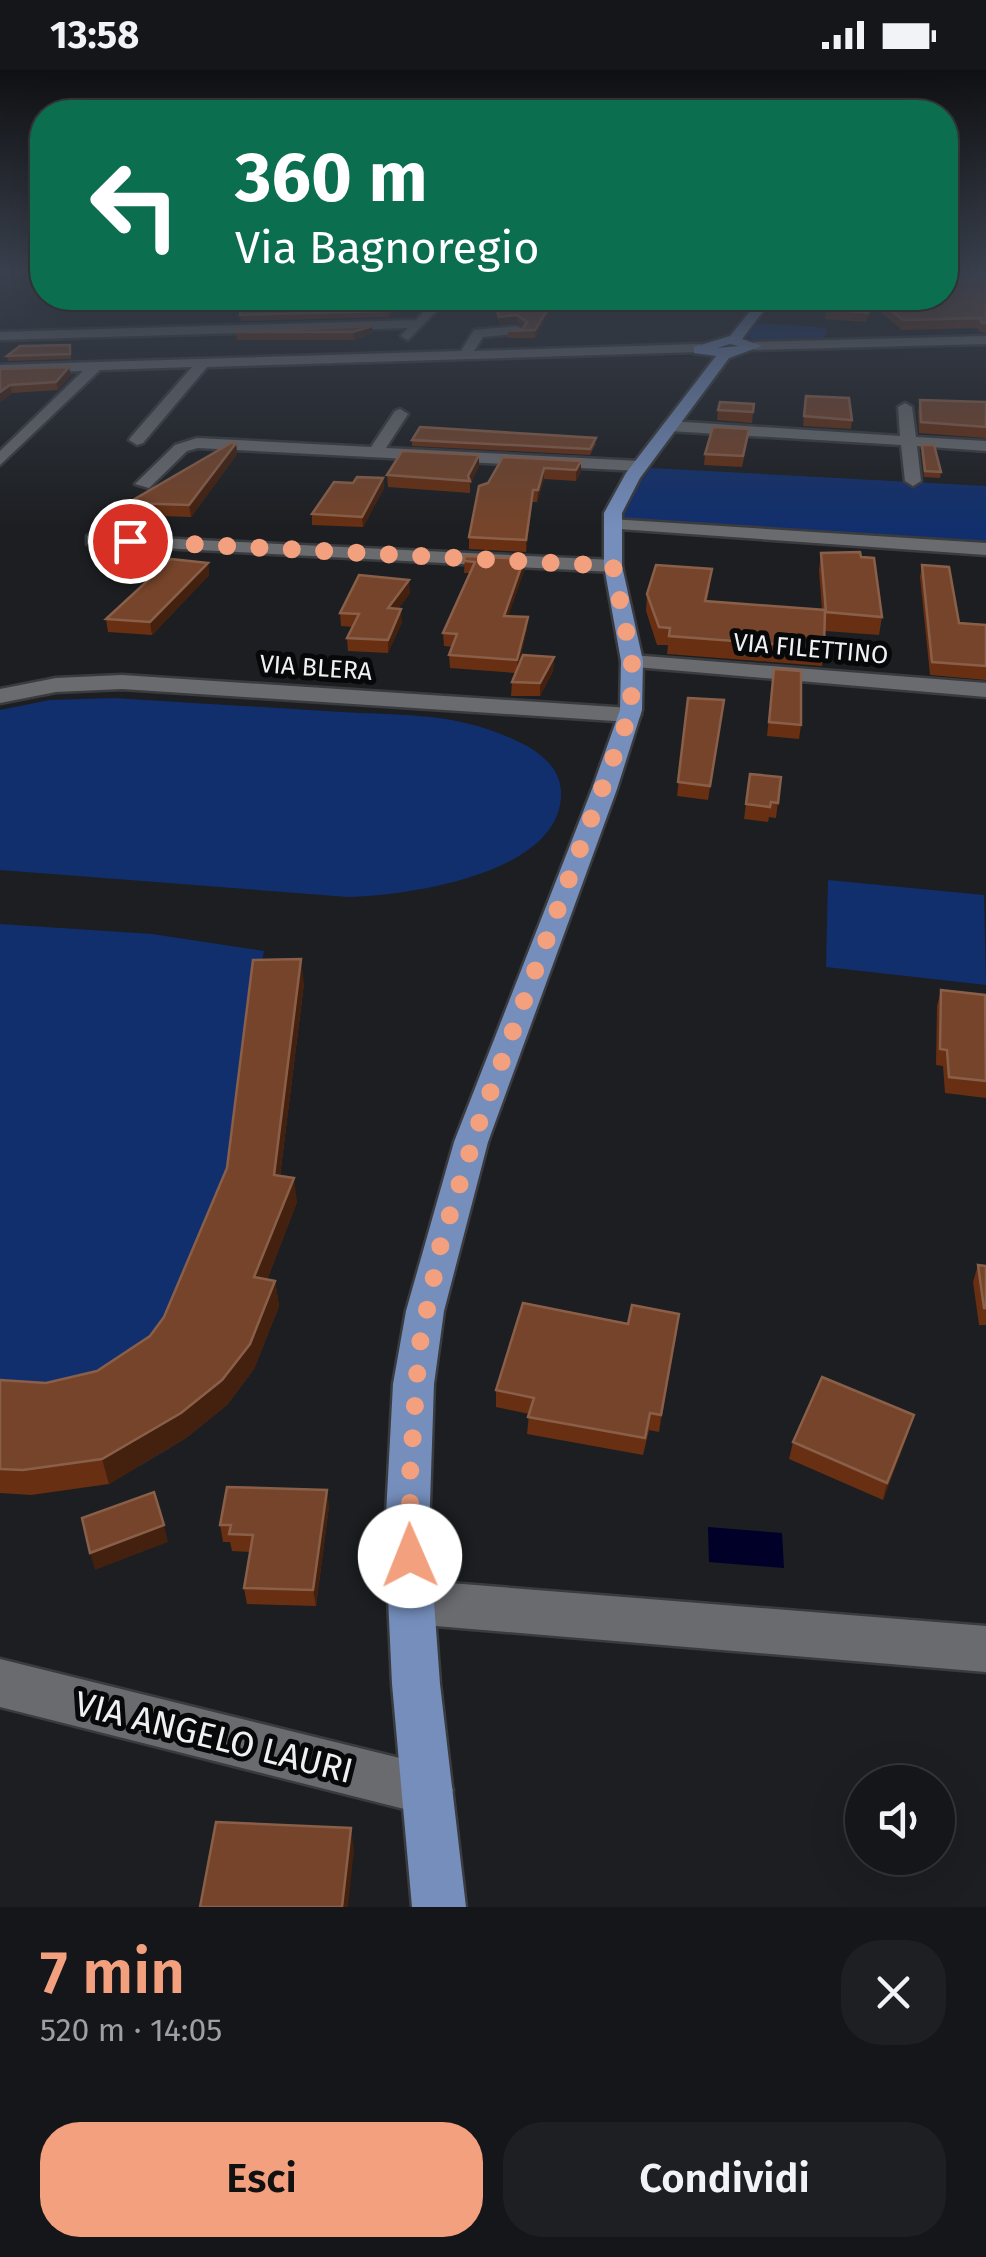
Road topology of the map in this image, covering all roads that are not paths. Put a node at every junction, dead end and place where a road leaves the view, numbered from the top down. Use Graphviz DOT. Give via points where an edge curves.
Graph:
graph roads {
  1 [pos="148,358"];
  2 [pos="363,358"];
  3 [pos="720,358"];
  4 [pos="204,362"];
  5 [pos="146,364"];
  6 [pos="96,366"];
  7 [pos="0,368"];
  8 [pos="905,407"];
  9 [pos="772,413"];
  10 [pos="400,414"];
  11 [pos="670,426"];
  12 [pos="767,432"];
  13 [pos="137,440"];
  14 [pos="909,441"];
  15 [pos="986,446"];
  16 [pos="376,452"];
  17 [pos="0,460"];
  18 [pos="640,466"];
  19 [pos="913,481"];
  20 [pos="143,484"];
  21 [pos="611,524"];
  22 [pos="92,540"];
  23 [pos="986,549"];
  24 [pos="613,566"];
  25 [pos="632,661"];
  26 [pos="986,690"];
  27 [pos="0,696"];
  28 [pos="630,715"];
  29 [pos="412,1602"];
  30 [pos="986,1649"];
  31 [pos="0,1683"];
  32 [pos="428,1790"];
  33 [pos="439,1907"];
  1 -- 5 [label="street"];
  2 -- 4 [label="street"];
  3 -- 11 [label="main road"];
  4 -- 5 [label="street"];
  4 -- 13 [label="street"];
  5 -- 6 [label="street"];
  6 -- 7 [label="street"];
  6 -- 17 [label="street"];
  8 -- 14 [label="street"];
  9 -- 12 [label="street"];
  10 -- 16 [label="street"];
  11 -- 12 [label="street"];
  11 -- 18 [label="main road"];
  12 -- 14 [label="street"];
  14 -- 15 [label="street"];
  14 -- 19 [label="street"];
  16 -- 18 [label="street" via="491,466"];
  16 -- 20 [label="street" via="193,443"];
  18 -- 21 [label="main road"];
  21 -- 23 [label="street"];
  21 -- 24 [label="main road"];
  22 -- 24 [label="street"];
  24 -- 25 [label="main road"];
  25 -- 26 [label="street, VIA FILETTINO"];
  25 -- 28 [label="main road"];
  27 -- 28 [label="street, VIA BLERA" via="122,682"];
  28 -- 29 [label="main road" via="478,1126 435,1266 413,1416"];
  29 -- 30 [label="street"];
  29 -- 32 [label="main road"];
  31 -- 32 [label="street, VIA ANGELO LAURI"];
  32 -- 33 [label="main road"];
}
